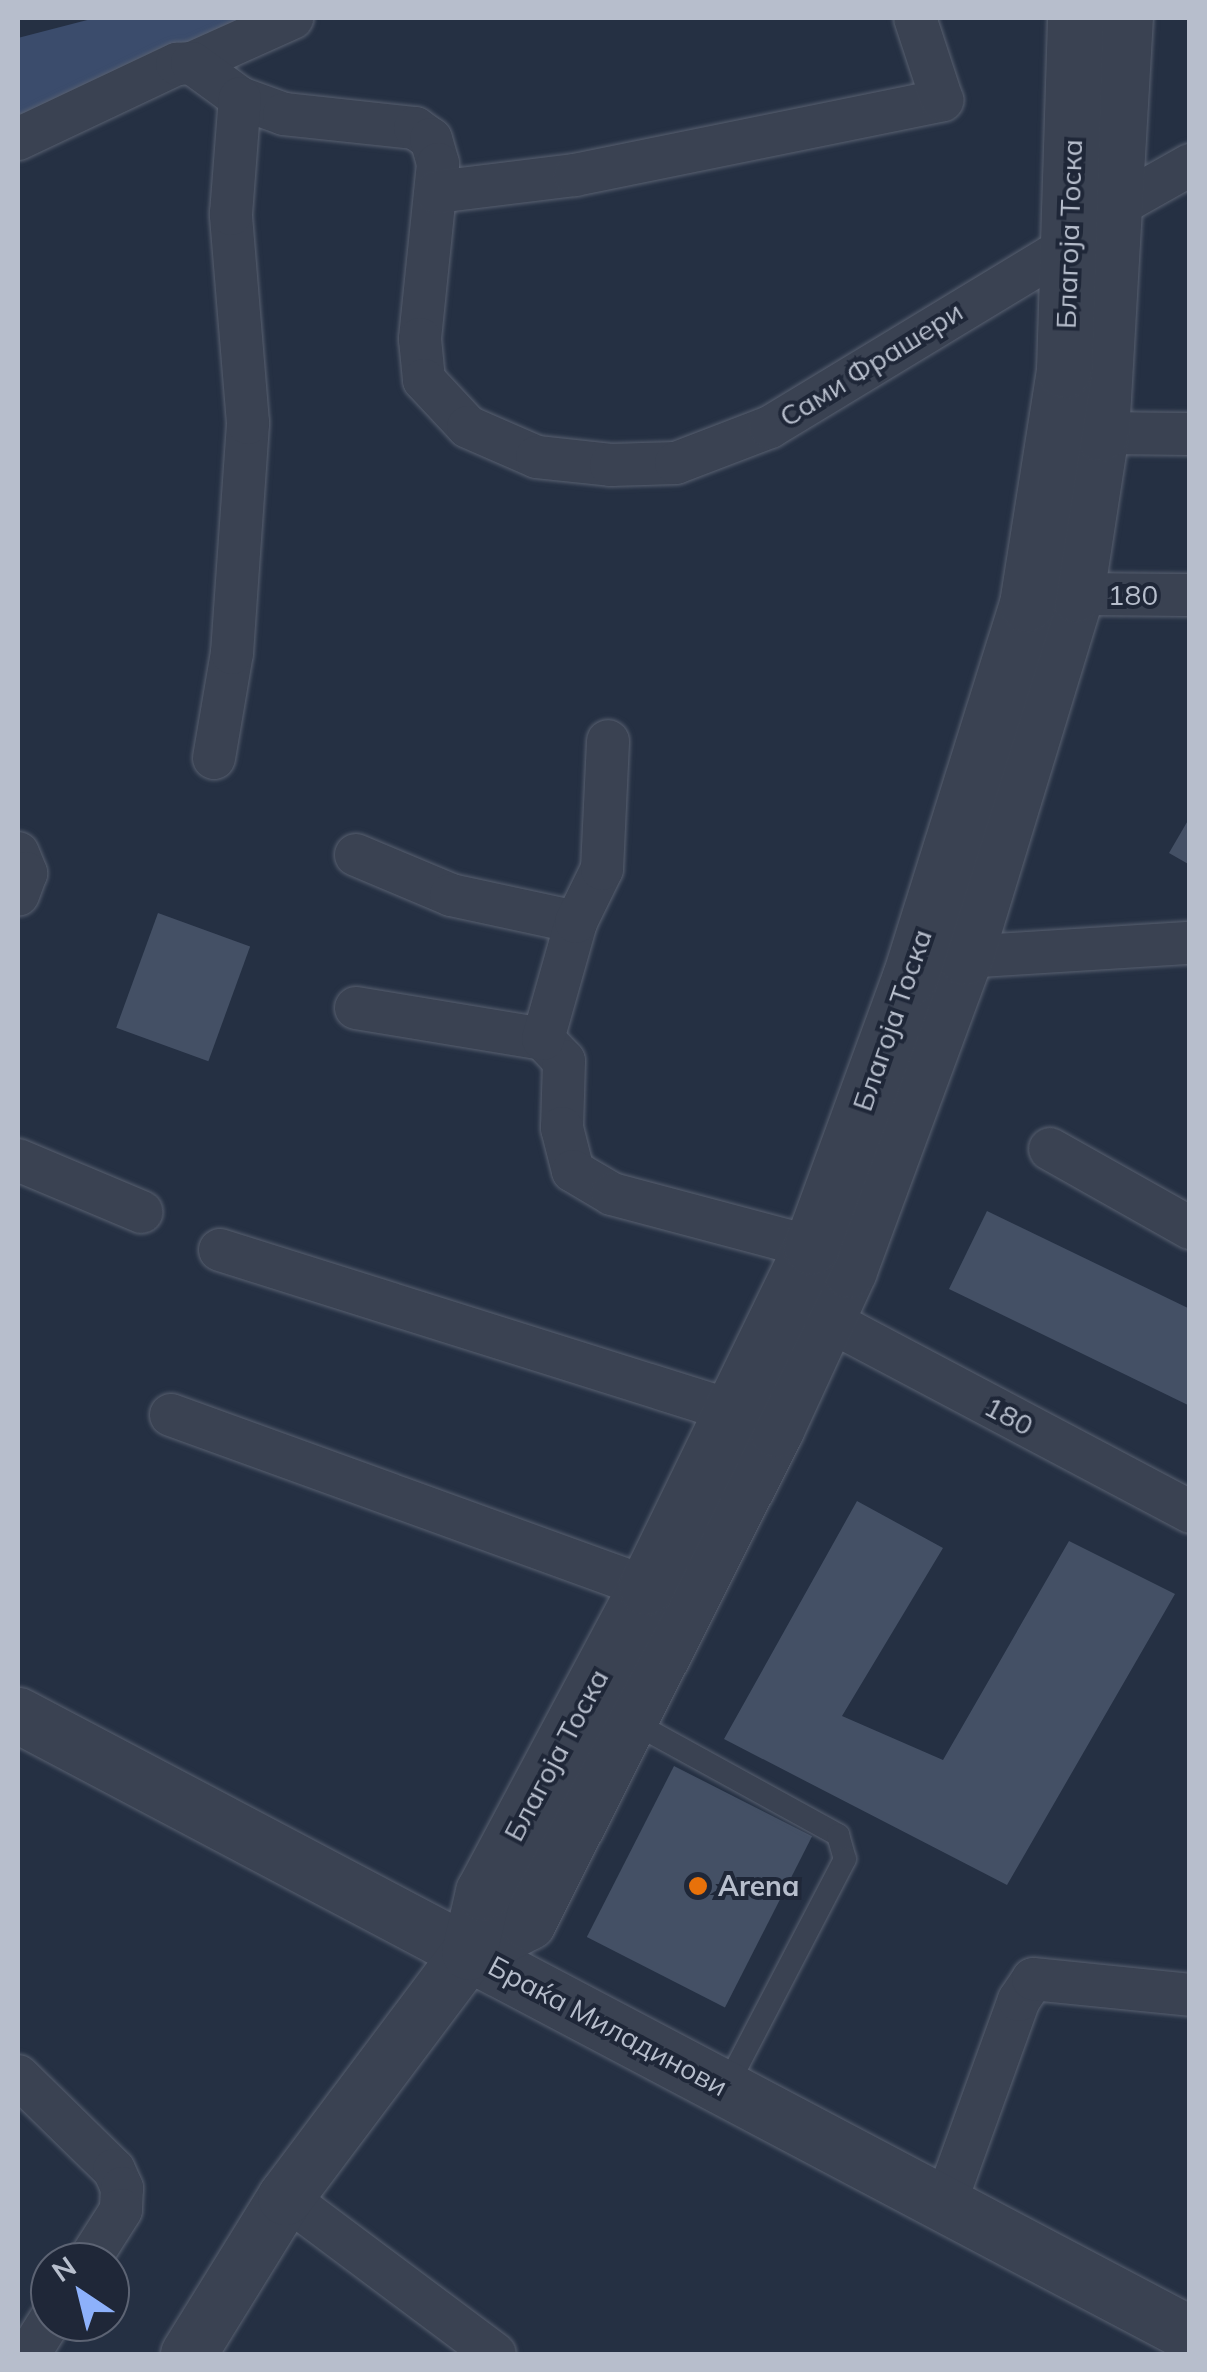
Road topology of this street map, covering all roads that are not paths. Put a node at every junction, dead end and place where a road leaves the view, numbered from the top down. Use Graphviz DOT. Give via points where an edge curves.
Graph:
graph roads {
  1 [pos="292,18"];
  2 [pos="914,18"];
  3 [pos="1075,18"];
  4 [pos="1125,18"];
  5 [pos="192,63"];
  6 [pos="240,98"];
  7 [pos="18,140"];
  8 [pos="1190,165"];
  9 [pos="436,192"];
  10 [pos="1112,209"];
  11 [pos="1070,245"];
  12 [pos="1101,433"];
  13 [pos="1190,434"];
  14 [pos="1076,594"];
  15 [pos="1190,595"];
  16 [pos="608,742"];
  17 [pos="214,758"];
  18 [pos="18,853"];
  19 [pos="356,855"];
  20 [pos="18,895"];
  21 [pos="576,922"];
  22 [pos="1190,943"];
  23 [pos="965,957"];
  24 [pos="356,1008"];
  25 [pos="543,1039"];
  26 [pos="1050,1149"];
  27 [pos="18,1160"];
  28 [pos="142,1212"];
  29 [pos="1190,1228"];
  30 [pos="810,1248"];
  31 [pos="220,1250"];
  32 [pos="828,1320"];
  33 [pos="732,1411"];
  34 [pos="171,1415"];
  35 [pos="1190,1512"];
  36 [pos="646,1587"];
  37 [pos="626,1718"];
  38 [pos="20,1723"];
  39 [pos="469,1952"];
  40 [pos="1190,1995"];
  41 [pos="18,2076"];
  42 [pos="726,2088"];
  43 [pos="286,2197"];
  44 [pos="944,2207"];
  45 [pos="101,2242"];
  46 [pos="1190,2334"];
  47 [pos="188,2354"];
  48 [pos="495,2354"];
  1 -- 5 [label="street"];
  2 -- 9 [label="street" via="942,100 575,175"];
  3 -- 11 [label="street, Благоја Тоска"];
  4 -- 10 [label="street, Благоја Тоска"];
  5 -- 6 [label="street, Сами Фрашери"];
  5 -- 7 [label="street" via="177,64"];
  6 -- 9 [label="street, Сами Фрашери" via="284,114 415,128 431,140"];
  6 -- 17 [label="street" via="230,214 248,424 232,654"];
  8 -- 10 [label="street, Благоја Тоска"];
  9 -- 11 [label="street, Сами Фрашери" via="420,340 424,380 468,427 536,457 612,464 676,463 770,427"];
  10 -- 12 [label="street, Благоја Тоска"];
  11 -- 30 [label="street, Благоја Тоска" via="1064,370 1027,604 910,977"];
  12 -- 13 [label="street"];
  12 -- 14 [label="street, Благоја Тоска"];
  14 -- 15 [label="street, 180"];
  14 -- 23 [label="street, Благоја Тоска"];
  16 -- 21 [label="street" via="602,870"];
  18 -- 20 [label="street" via="26,874"];
  19 -- 21 [label="street" via="451,895"];
  21 -- 25 [label="street"];
  22 -- 23 [label="street"];
  23 -- 32 [label="street, Благоја Тоска"];
  24 -- 25 [label="street"];
  25 -- 30 [label="street" via="564,1061 562,1128 572,1171 612,1194"];
  26 -- 29 [label="street"];
  27 -- 28 [label="street"];
  30 -- 33 [label="street, Благоја Тоска"];
  31 -- 33 [label="street"];
  32 -- 35 [label="street, 180"];
  32 -- 37 [label="street, Благоја Тоска"];
  33 -- 36 [label="street, Благоја Тоска"];
  34 -- 36 [label="street"];
  36 -- 39 [label="street, Благоја Тоска" via="483,1892"];
  37 -- 39 [label="street, Благоја Тоска" via="528,1922"];
  37 -- 42 [label="lane" via="838,1835 845,1858"];
  38 -- 39 [label="street, Браќа Миладинови"];
  39 -- 42 [label="street, Браќа Миладинови"];
  39 -- 43 [label="street, Благоја Тоска"];
  40 -- 44 [label="street" via="1033,1979 1019,2000"];
  41 -- 45 [label="street" via="114,2170 121,2210"];
  42 -- 44 [label="street, Браќа Миладинови"];
  43 -- 47 [label="street, Благоја Тоска"];
  43 -- 48 [label="street"];
  44 -- 46 [label="street, Браќа Миладинови"];
}
